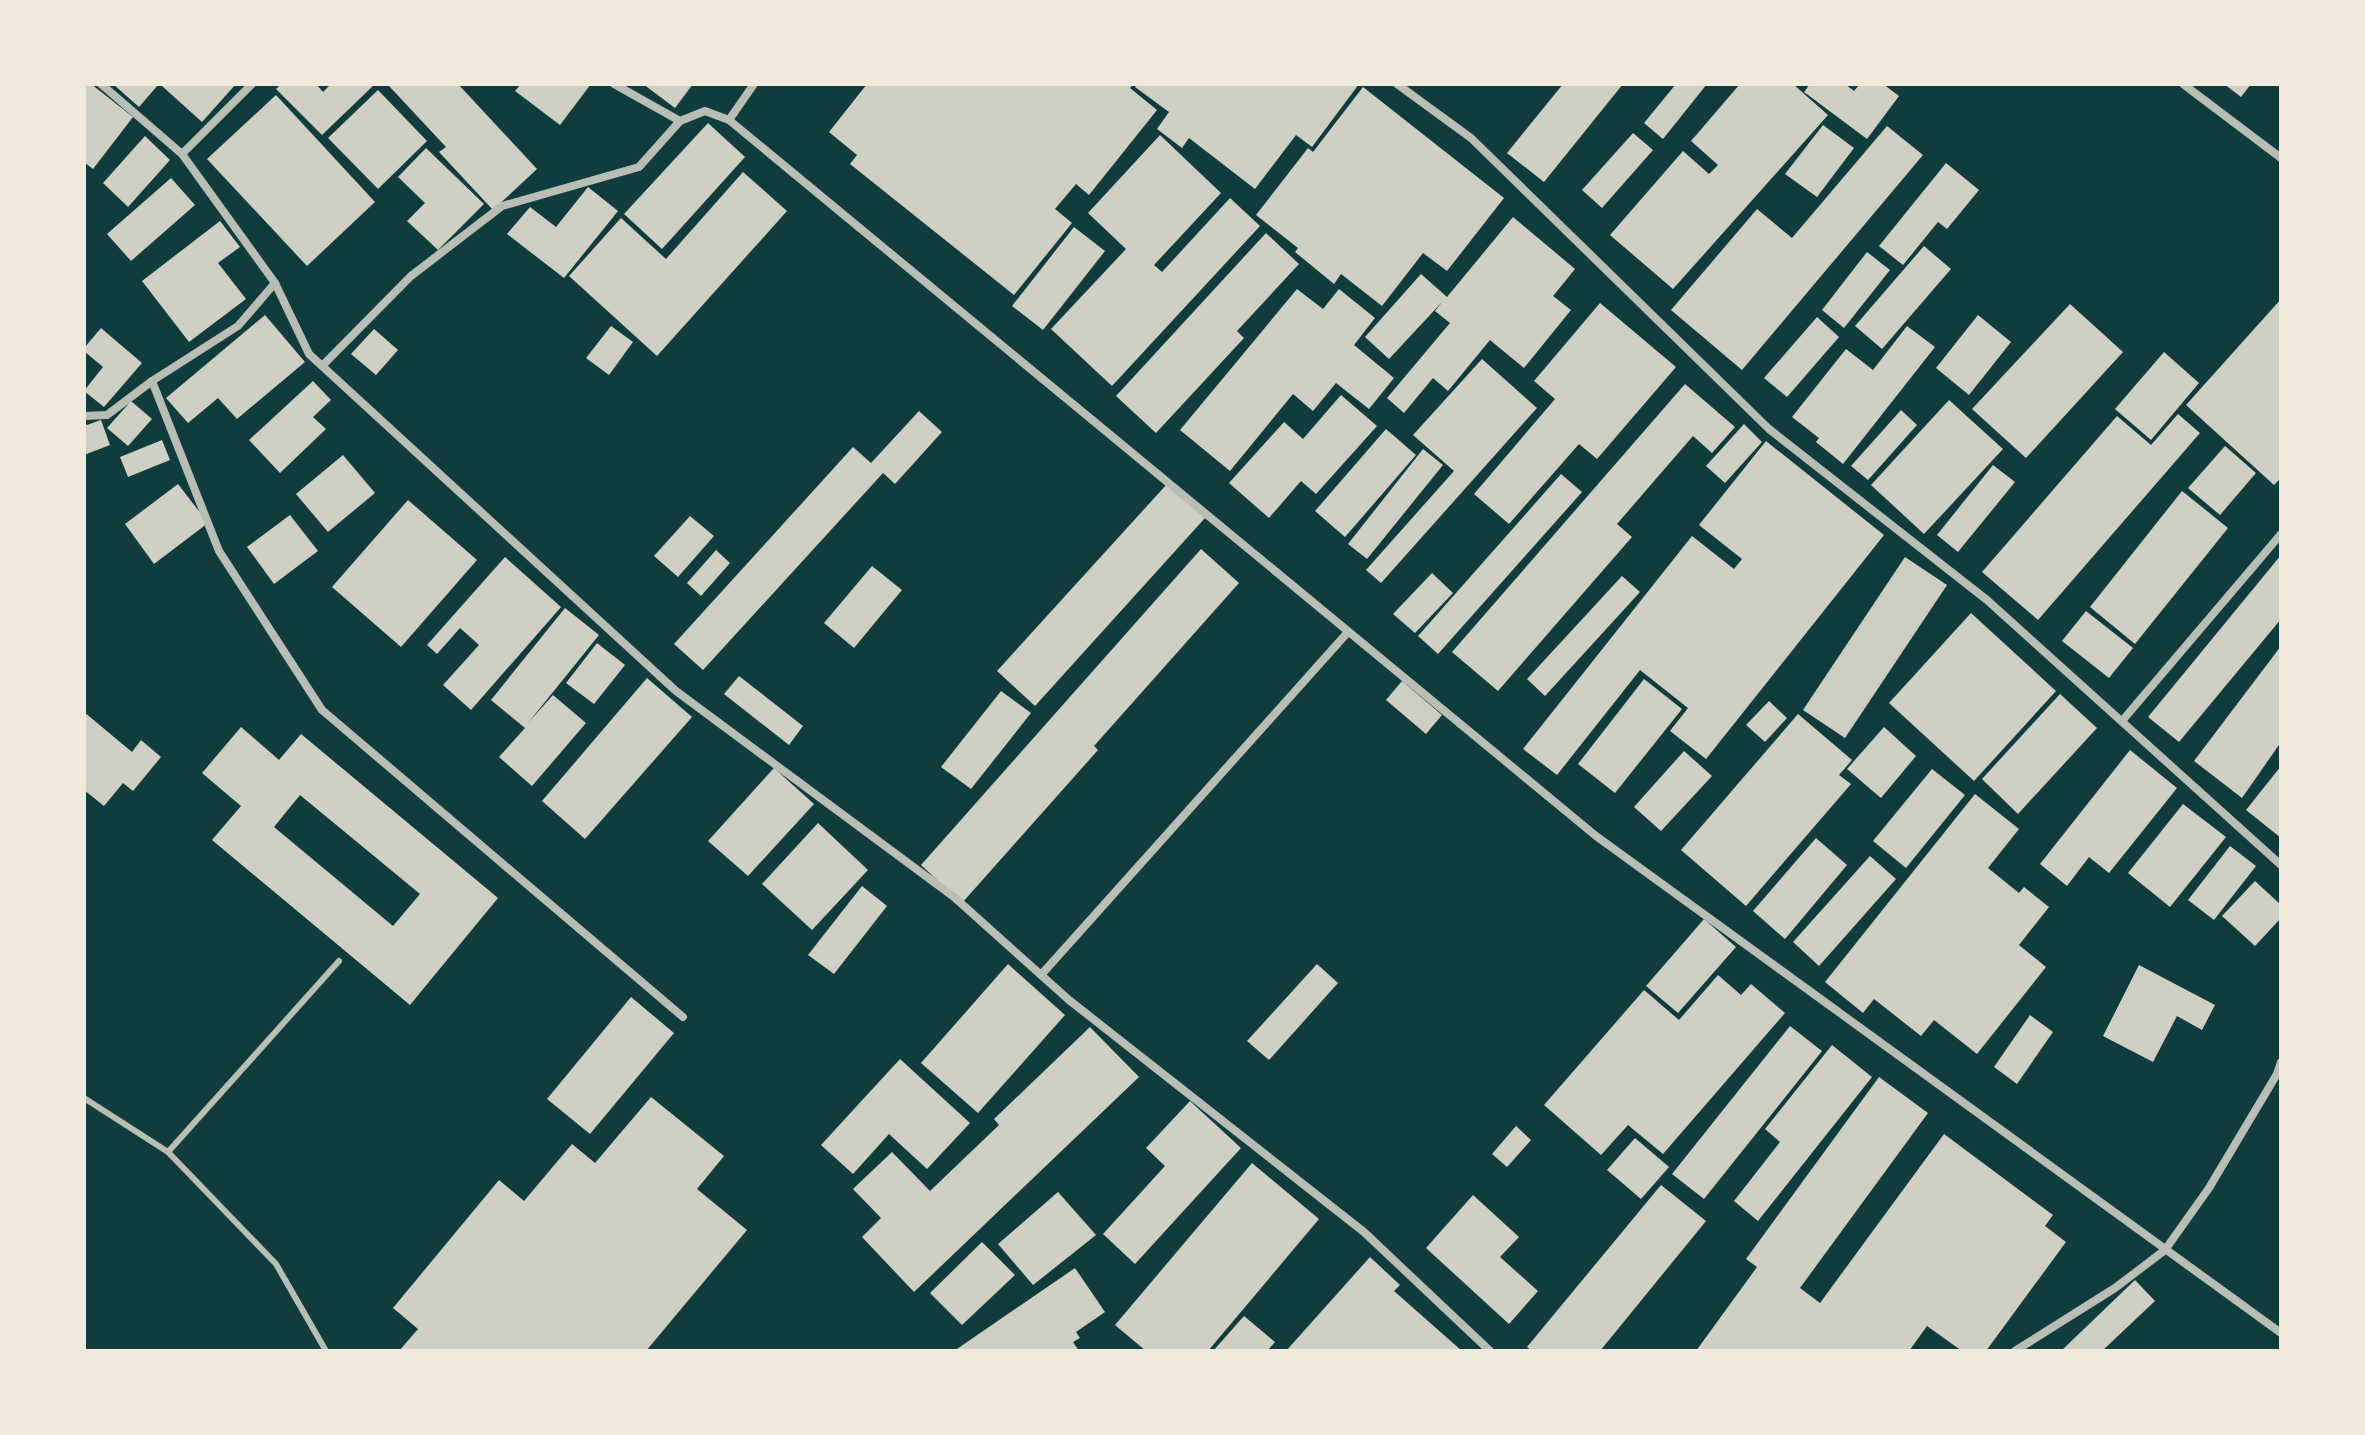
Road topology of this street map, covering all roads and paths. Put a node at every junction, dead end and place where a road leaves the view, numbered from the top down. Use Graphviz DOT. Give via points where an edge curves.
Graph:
graph roads {
  1 [pos="101,84"];
  2 [pos="252,84"];
  3 [pos="614,84"];
  4 [pos="754,84"];
  5 [pos="1397,84"];
  6 [pos="2183,84"];
  7 [pos="729,120"];
  8 [pos="680,121"];
  9 [pos="182,154"];
  10 [pos="2281,158"];
  11 [pos="275,283"];
  12 [pos="322,366"];
  13 [pos="152,381"];
  14 [pos="84,416"];
  15 [pos="2281,534"];
  16 [pos="1348,632"];
  17 [pos="2122,721"];
  18 [pos="2281,865"];
  19 [pos="339,961"];
  20 [pos="1041,975"];
  21 [pos="683,1017"];
  22 [pos="2281,1062"];
  23 [pos="84,1098"];
  24 [pos="168,1152"];
  25 [pos="2165,1250"];
  26 [pos="2281,1333"];
  27 [pos="326,1351"];
  28 [pos="1490,1351"];
  29 [pos="2015,1351"];
  1 -- 9 [label="street"];
  2 -- 9 [label="street"];
  3 -- 8 [label="street"];
  4 -- 7 [label="street"];
  5 -- 17 [label="street" via="1471,138 1769,429 1987,600"];
  6 -- 10 [label="street"];
  7 -- 8 [label="street" via="705,111"];
  7 -- 16 [label="street"];
  8 -- 12 [label="street" via="639,167 502,206 411,276"];
  9 -- 11 [label="street"];
  11 -- 12 [label="street" via="309,354"];
  11 -- 13 [label="street" via="238,326"];
  12 -- 20 [label="street" via="676,691 954,897"];
  13 -- 14 [label="street" via="107,415"];
  13 -- 21 [label="street" via="219,551 322,710"];
  15 -- 17 [label="street"];
  16 -- 20 [label="street"];
  16 -- 25 [label="street" via="1596,836"];
  17 -- 18 [label="street"];
  19 -- 24 [label="lane"];
  20 -- 28 [label="street" via="1364,1232"];
  22 -- 25 [label="street" via="2209,1188"];
  23 -- 24 [label="lane"];
  24 -- 27 [label="lane" via="276,1264"];
  25 -- 26 [label="street"];
  25 -- 29 [label="street"];
}
